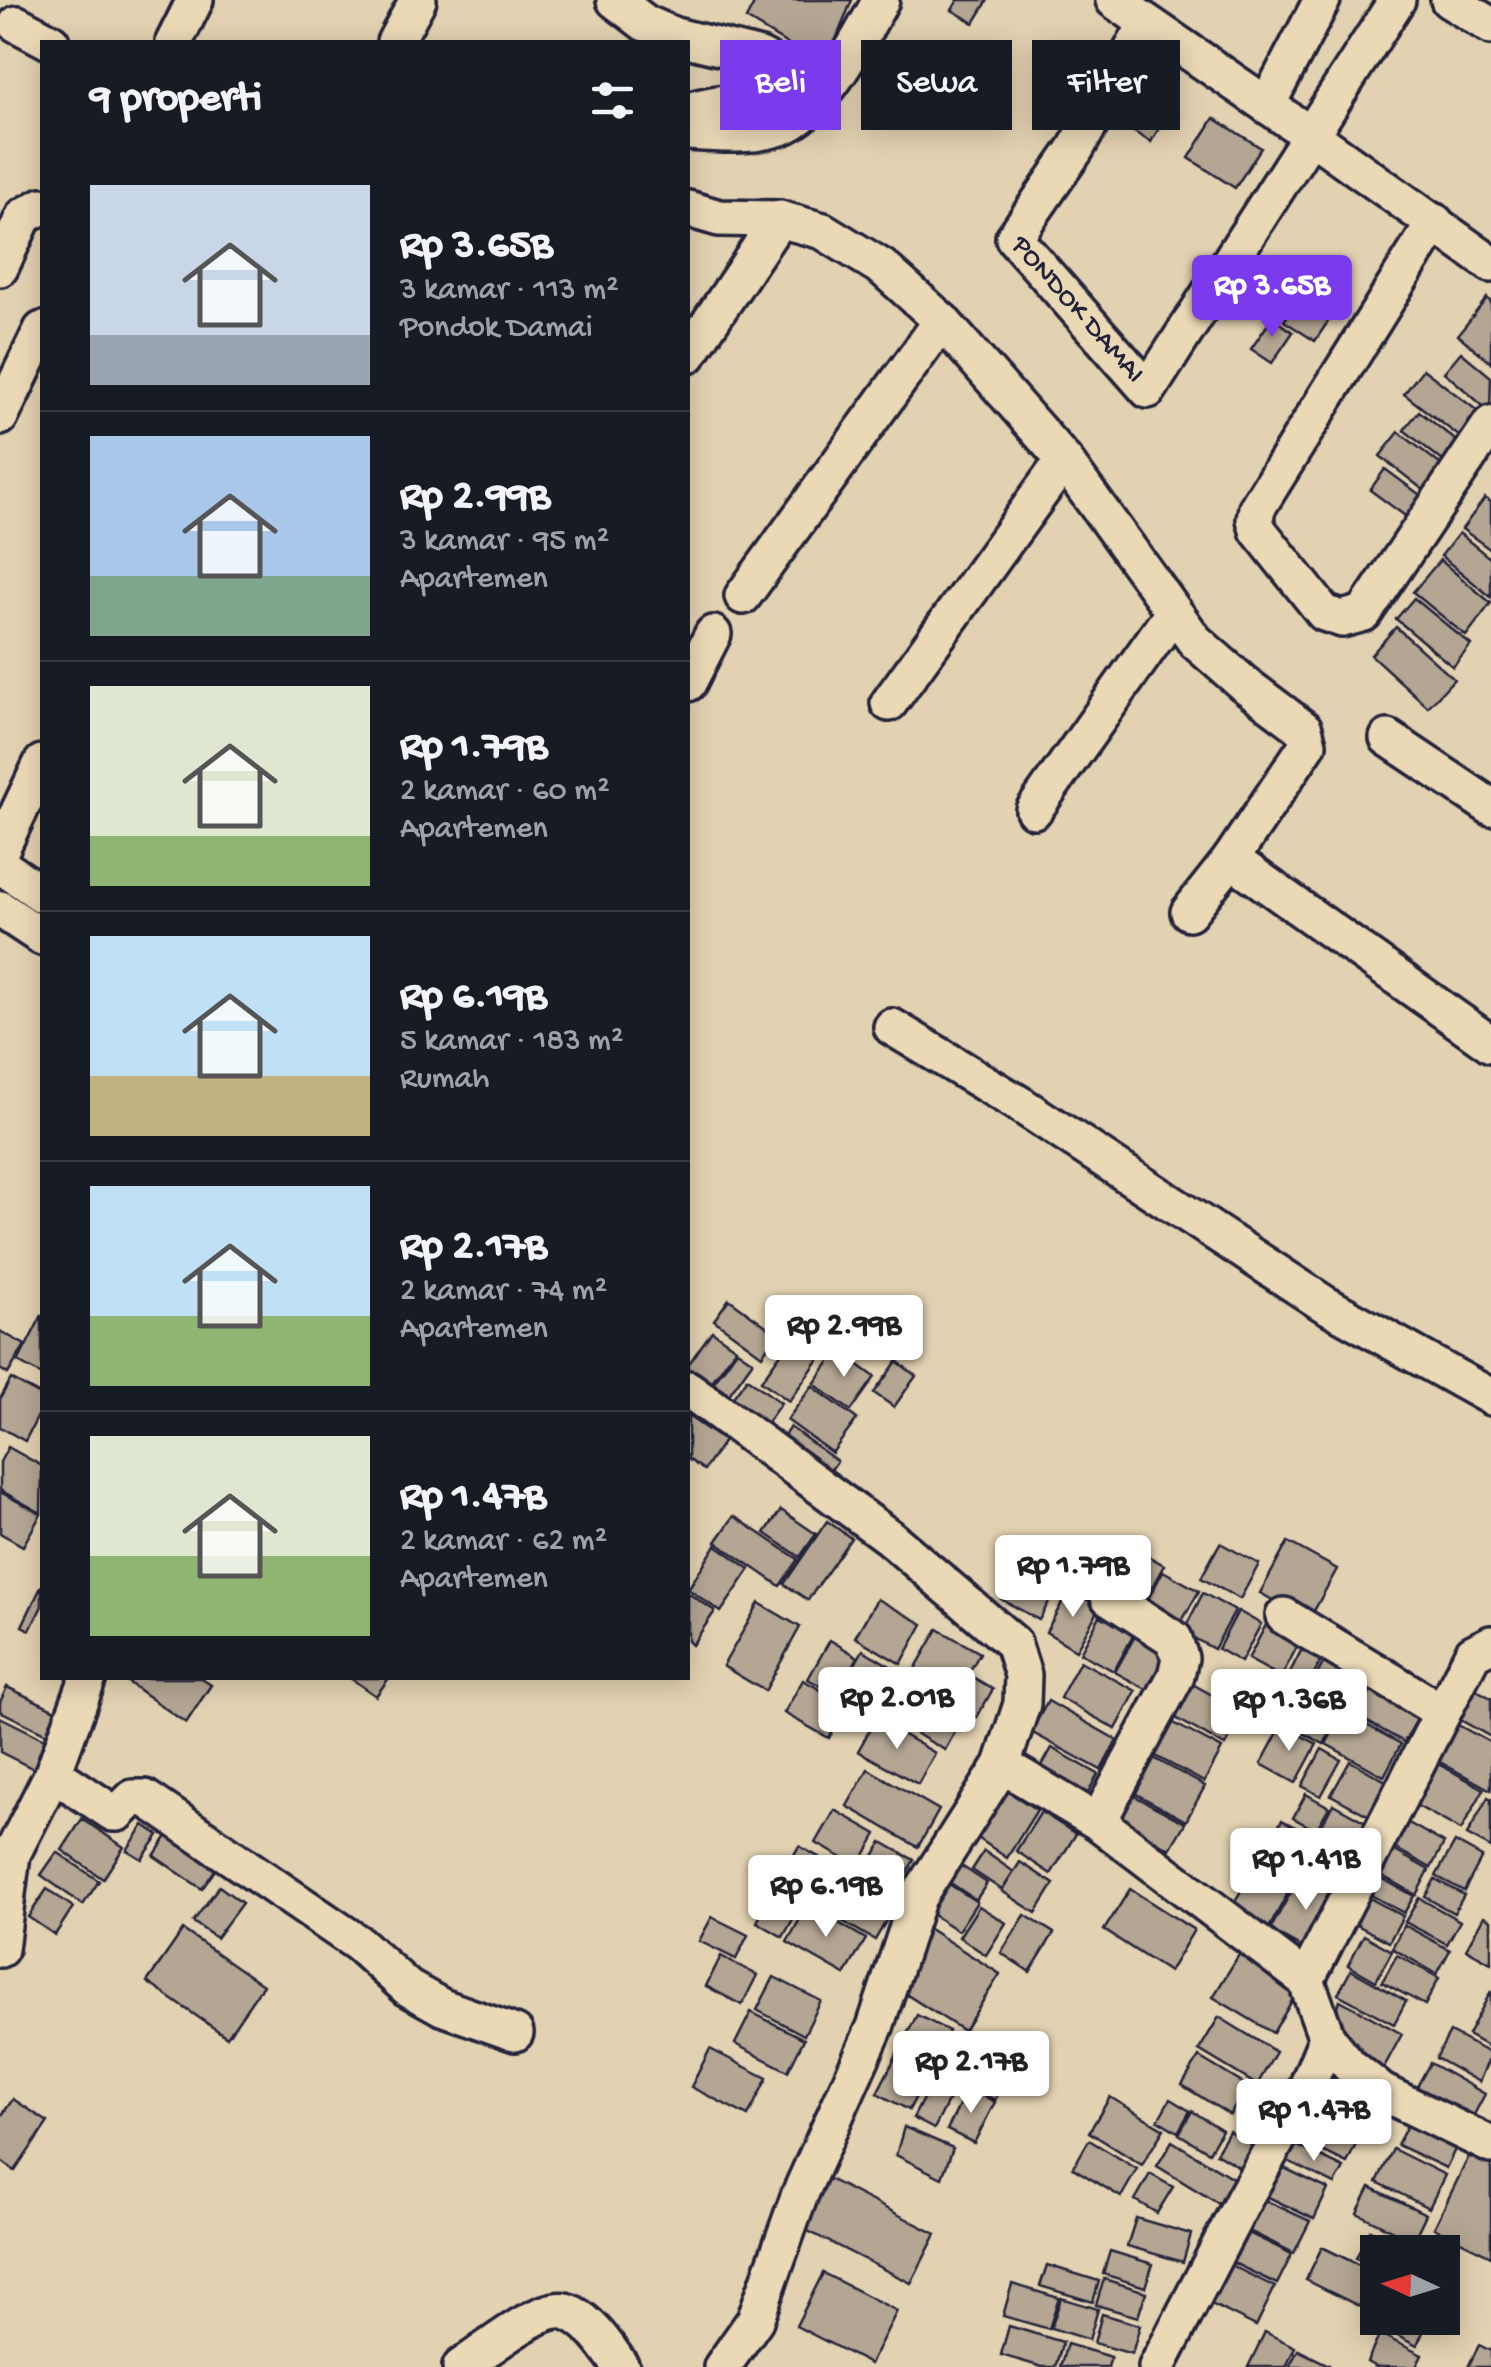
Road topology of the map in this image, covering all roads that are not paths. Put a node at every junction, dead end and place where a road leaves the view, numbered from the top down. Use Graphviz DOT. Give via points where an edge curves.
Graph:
graph roads {
  1 [pos="195,0"];
  2 [pos="418,0"];
  3 [pos="615,0"];
  4 [pos="880,0"];
  5 [pos="1114,0"];
  6 [pos="1322,0"];
  7 [pos="1397,0"];
  8 [pos="1449,0"];
  9 [pos="17,24"];
  10 [pos="1147,24"];
  11 [pos="1491,26"];
  12 [pos="47,40"];
  13 [pos="175,40"];
  14 [pos="396,40"];
  15 [pos="720,47"];
  16 [pos="841,69"];
  17 [pos="720,103"];
  18 [pos="1267,105"];
  19 [pos="690,111"];
  20 [pos="770,130"];
  21 [pos="690,132"];
  22 [pos="1310,134"];
  23 [pos="22,208"];
  24 [pos="690,210"];
  25 [pos="779,219"];
  26 [pos="1435,222"];
  27 [pos="1491,264"];
  28 [pos="0,268"];
  29 [pos="942,321"];
  30 [pos="40,334"];
  31 [pos="690,352"];
  32 [pos="0,417"];
  33 [pos="1491,424"];
  34 [pos="1064,460"];
  35 [pos="743,596"];
  36 [pos="1173,613"];
  37 [pos="713,634"];
  38 [pos="690,679"];
  39 [pos="889,703"];
  40 [pos="1388,738"];
  41 [pos="40,767"];
  42 [pos="1491,807"];
  43 [pos="1034,810"];
  44 [pos="0,850"];
  45 [pos="1231,859"];
  46 [pos="0,865"];
  47 [pos="40,893"];
  48 [pos="0,909"];
  49 [pos="1189,912"];
  50 [pos="40,936"];
  51 [pos="892,1028"];
  52 [pos="1491,1044"];
  53 [pos="690,1389"];
  54 [pos="1491,1397"];
  55 [pos="1109,1597"];
  56 [pos="1284,1616"];
  57 [pos="1491,1644"];
  58 [pos="87,1680"];
  59 [pos="1442,1712"];
  60 [pos="1002,1764"];
  61 [pos="53,1773"];
  62 [pos="1098,1822"];
  63 [pos="6,1850"];
  64 [pos="0,1949"];
  65 [pos="1306,1980"];
  66 [pos="515,2033"];
  67 [pos="1327,2038"];
  68 [pos="1491,2145"];
  69 [pos="1167,2364"];
  70 [pos="462,2367"];
  71 [pos="621,2367"];
  72 [pos="722,2367"];
  1 -- 13 [label="street"];
  2 -- 14 [label="street"];
  3 -- 15 [label="street" via="645,24"];
  4 -- 16 [label="street"];
  5 -- 10 [label="street"];
  6 -- 18 [label="street"];
  7 -- 22 [label="street"];
  8 -- 11 [label="street"];
  9 -- 12 [label="street"];
  10 -- 18 [label="street"];
  10 -- 22 [label="street, PONDOK DAMAI" via="1075,150 1014,238 1148,390"];
  17 -- 19 [label="street"];
  18 -- 22 [label="street"];
  20 -- 21 [label="street"];
  22 -- 26 [label="street"];
  23 -- 28 [label="street"];
  24 -- 25 [label="street" via="718,218"];
  25 -- 29 [label="street" via="823,231 853,249"];
  25 -- 31 [label="street"];
  26 -- 27 [label="street"];
  26 -- 33 [label="street" via="1257,508 1258,530 1324,613 1342,619 1364,613"];
  29 -- 34 [label="street"];
  29 -- 35 [label="street"];
  30 -- 32 [label="street"];
  34 -- 36 [label="street"];
  34 -- 39 [label="street"];
  36 -- 43 [label="street"];
  36 -- 45 [label="street" via="1207,652 1304,729 1308,744"];
  37 -- 38 [label="street"];
  40 -- 42 [label="street"];
  41 -- 44 [label="street"];
  45 -- 49 [label="street"];
  45 -- 52 [label="street"];
  46 -- 47 [label="street"];
  48 -- 50 [label="street"];
  51 -- 54 [label="street" via="1323,1304"];
  53 -- 60 [label="street" via="889,1537 1013,1644 1023,1675 1022,1704"];
  55 -- 62 [label="street" via="1174,1639 1180,1658"];
  56 -- 59 [label="street"];
  57 -- 59 [label="street" via="1473,1652"];
  58 -- 61 [label="street"];
  59 -- 65 [label="street"];
  60 -- 62 [label="street"];
  60 -- 72 [label="street" via="918,1897 875,2027 800,2194 755,2320"];
  61 -- 63 [label="street"];
  61 -- 66 [label="street" via="113,1813 133,1798 145,1798 358,1944 408,1988"];
  62 -- 65 [label="street"];
  63 -- 64 [label="street"];
  65 -- 67 [label="street"];
  67 -- 68 [label="street" via="1382,2092"];
  67 -- 69 [label="street"];
  70 -- 71 [label="street" via="546,2310 583,2322"];
}
